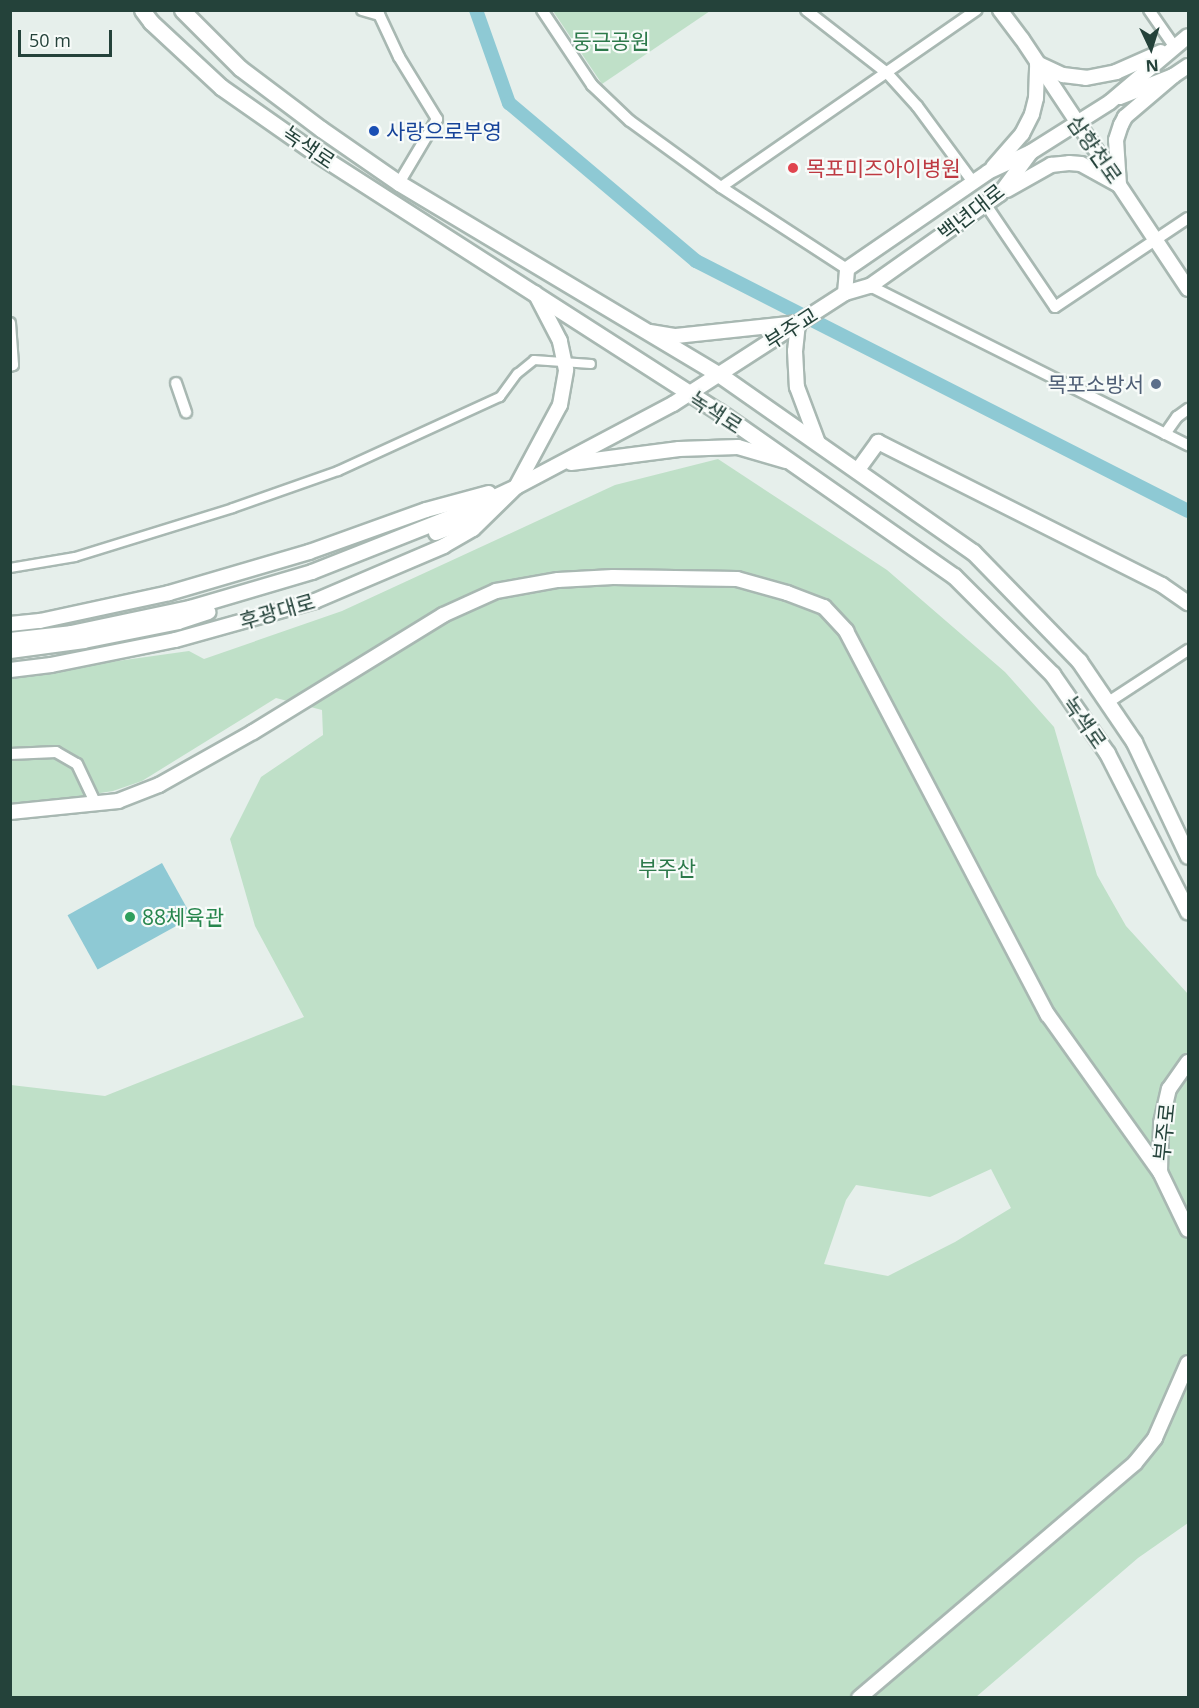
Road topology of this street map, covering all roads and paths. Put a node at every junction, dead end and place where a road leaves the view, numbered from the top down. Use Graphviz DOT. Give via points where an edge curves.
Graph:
graph roads {
  1 [pos="142,10"];
  2 [pos="182,10"];
  3 [pos="362,10"];
  4 [pos="542,10"];
  5 [pos="806,10"];
  6 [pos="977,10"];
  7 [pos="1000,10"];
  8 [pos="1149,10"];
  9 [pos="378,13"];
  10 [pos="1188,36"];
  11 [pos="1174,46"];
  12 [pos="1037,63"];
  13 [pos="1188,66"];
  14 [pos="887,73"];
  15 [pos="1173,76"];
  16 [pos="1110,102"];
  17 [pos="1077,123"];
  18 [pos="1031,152"];
  19 [pos="988,172"];
  20 [pos="973,182"];
  21 [pos="399,183"];
  22 [pos="1119,185"];
  23 [pos="721,187"];
  24 [pos="1000,194"];
  25 [pos="986,205"];
  26 [pos="1188,218"];
  27 [pos="1156,240"];
  28 [pos="848,269"];
  29 [pos="870,286"];
  30 [pos="1188,290"];
  31 [pos="536,293"];
  32 [pos="845,293"];
  33 [pos="10,323"];
  34 [pos="798,323"];
  35 [pos="650,332"];
  36 [pos="564,362"];
  37 [pos="591,364"];
  38 [pos="737,364"];
  39 [pos="10,366"];
  40 [pos="720,375"];
  41 [pos="176,383"];
  42 [pos="688,393"];
  43 [pos="1188,409"];
  44 [pos="186,412"];
  45 [pos="1165,434"];
  46 [pos="818,443"];
  47 [pos="1188,445"];
  48 [pos="792,463"];
  49 [pos="560,464"];
  50 [pos="857,471"];
  51 [pos="516,487"];
  52 [pos="10,568"];
  53 [pos="1188,603"];
  54 [pos="10,624"];
  55 [pos="10,640"];
  56 [pos="10,651"];
  57 [pos="1186,656"];
  58 [pos="10,670"];
  59 [pos="1107,703"];
  60 [pos="10,754"];
  61 [pos="95,802"];
  62 [pos="10,812"];
  63 [pos="1188,856"];
  64 [pos="1188,912"];
  65 [pos="1188,1062"];
  66 [pos="1160,1172"];
  67 [pos="1188,1230"];
  68 [pos="1188,1363"];
  69 [pos="859,1698"];
  1 -- 31 [label="main road, 녹색로" via="221,87 314,152"];
  2 -- 21 [label="main road, 녹색로" via="240,68"];
  3 -- 9 [label="street"];
  4 -- 23 [label="street" via="592,85 630,121"];
  5 -- 14 [label="street"];
  6 -- 14 [label="street"];
  7 -- 12 [label="street, 삼향천로"];
  8 -- 11 [label="street"];
  9 -- 21 [label="street" via="399,57 437,119"];
  10 -- 11 [label="street"];
  11 -- 12 [label="street" via="1094,78 1063,75"];
  11 -- 16 [label="street"];
  12 -- 17 [label="street, 삼향천로"];
  12 -- 19 [label="street" via="1032,114 1022,134"];
  13 -- 15 [label="street"];
  14 -- 20 [label="street" via="917,106"];
  14 -- 23 [label="street"];
  15 -- 16 [label="street"];
  15 -- 22 [label="street" via="1120,125 1116,140"];
  16 -- 17 [label="street"];
  17 -- 18 [label="street"];
  17 -- 22 [label="street, 삼향천로"];
  18 -- 19 [label="street, 백년대로"];
  18 -- 24 [label="street, 백년대로"];
  19 -- 20 [label="street, 백년대로"];
  20 -- 28 [label="street, 백년대로"];
  21 -- 35 [label="main road, 녹색로"];
  22 -- 24 [label="street" via="1081,164 1069,163 1052,165"];
  22 -- 27 [label="street, 삼향천로"];
  23 -- 28 [label="street"];
  24 -- 25 [label="street, 백년대로"];
  25 -- 27 [label="street" via="1055,307"];
  25 -- 29 [label="street, 백년대로"];
  26 -- 27 [label="street"];
  27 -- 30 [label="street, 삼향천로"];
  28 -- 32 [label="street"];
  29 -- 32 [label="street, 백년대로"];
  29 -- 45 [label="street"];
  31 -- 36 [label="street" via="560,341"];
  31 -- 42 [label="main road, 녹색로"];
  32 -- 34 [label="street, 부주교"];
  33 -- 39 [label="street" via="14,365"];
  34 -- 35 [label="street" via="676,336"];
  34 -- 38 [label="street, 부주교"];
  34 -- 46 [label="street" via="795,372"];
  35 -- 40 [label="main road, 녹색로"];
  36 -- 37 [label="street"];
  36 -- 51 [label="street" via="560,405"];
  36 -- 52 [label="street" via="534,360 517,374 500,397 338,471 75,557"];
  38 -- 40 [label="street, 후광대로"];
  40 -- 42 [label="street, 후광대로"];
  40 -- 46 [label="main road, 녹색로"];
  41 -- 44 [label="street"];
  42 -- 48 [label="main road, 녹색로"];
  42 -- 49 [label="street, 후광대로"];
  43 -- 45 [label="street"];
  45 -- 47 [label="street"];
  46 -- 50 [label="main road, 녹색로"];
  48 -- 49 [label="street" via="738,447 679,448"];
  48 -- 64 [label="main road, 녹색로" via="954,576 1052,674 1107,753"];
  49 -- 51 [label="street, 후광대로"];
  50 -- 53 [label="street" via="878,442 1162,585"];
  50 -- 59 [label="main road, 녹색로" via="974,552 1079,661"];
  51 -- 54 [label="street, 후광대로" via="426,510 309,552 169,593"];
  51 -- 55 [label="street, 후광대로" via="312,572 190,608 71,633"];
  51 -- 56 [label="street, 후광대로" via="468,521 314,580 178,622"];
  51 -- 58 [label="street, 후광대로" via="473,529 444,546 315,601 175,640"];
  57 -- 59 [label="street"];
  59 -- 63 [label="main road, 녹색로" via="1134,742"];
  60 -- 61 [label="street" via="56,752 77,764"];
  61 -- 62 [label="street"];
  61 -- 66 [label="street" via="118,801 159,785 443,615 496,591 558,580 612,577 737,579 787,593 824,607 846,631 1048,1015"];
  65 -- 66 [label="street, 부주로" via="1168,1089 1161,1123"];
  66 -- 67 [label="street"];
  68 -- 69 [label="street" via="1155,1438 1136,1463"];
}
